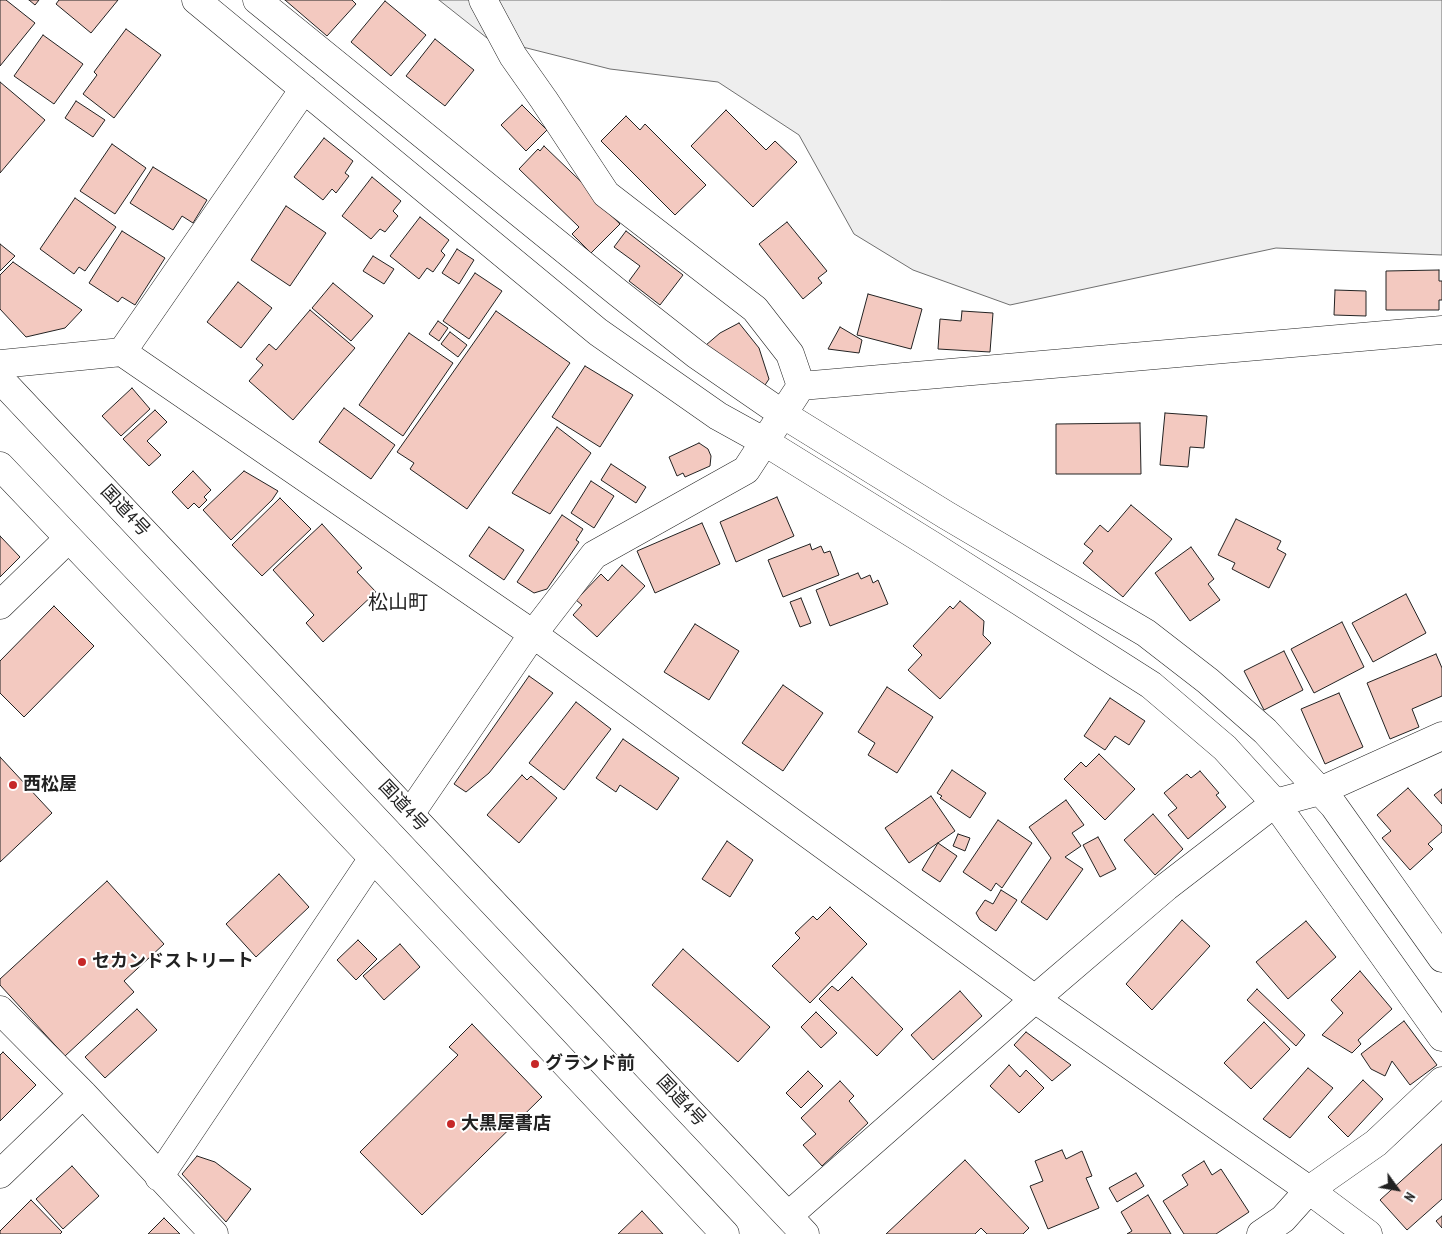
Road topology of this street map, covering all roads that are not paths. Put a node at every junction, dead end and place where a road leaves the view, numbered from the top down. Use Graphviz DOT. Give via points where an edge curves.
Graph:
graph roads {
  1 [pos="196,0"];
  2 [pos="257,0"];
  3 [pos="483,0"];
  4 [pos="304,89"];
  5 [pos="1442,330"];
  6 [pos="122,352"];
  7 [pos="0,364"];
  8 [pos="0,379"];
  9 [pos="801,386"];
  10 [pos="784,415"];
  11 [pos="765,442"];
  12 [pos="0,466"];
  13 [pos="68,539"];
  14 [pos="0,605"];
  15 [pos="533,634"];
  16 [pos="1442,736"];
  17 [pos="1320,791"];
  18 [pos="1274,803"];
  19 [pos="410,814"];
  20 [pos="373,858"];
  21 [pos="1442,958"];
  22 [pos="1035,999"];
  23 [pos="0,1010"];
  24 [pos="1442,1037"];
  25 [pos="1442,1081"];
  26 [pos="83,1094"];
  27 [pos="0,1174"];
  28 [pos="159,1177"];
  29 [pos="1309,1190"];
  30 [pos="797,1224"];
  31 [pos="214,1234"];
  32 [pos="725,1234"];
  33 [pos="1261,1234"];
  34 [pos="1368,1234"];
  1 -- 4 [label="main road"];
  2 -- 10 [label="main road" via="624,298 697,355"];
  3 -- 9 [label="main road" via="512,56 606,194 755,309 790,354"];
  4 -- 6 [label="main road"];
  4 -- 11 [label="main road" via="598,332 718,416"];
  5 -- 9 [label="main road"];
  6 -- 7 [label="main road"];
  6 -- 15 [label="main road"];
  8 -- 19 [label="main road, 国道4号"];
  9 -- 10 [label="main road"];
  10 -- 11 [label="main road"];
  10 -- 17 [label="main road" via="1146,633 1265,731"];
  11 -- 15 [label="main road" via="746,470 594,554"];
  11 -- 18 [label="main road" via="1151,685 1226,748"];
  12 -- 13 [label="main road"];
  13 -- 14 [label="main road"];
  13 -- 20 [label="main road"];
  15 -- 19 [label="main road"];
  15 -- 22 [label="main road"];
  16 -- 17 [label="main road"];
  17 -- 18 [label="main road"];
  17 -- 21 [label="main road"];
  18 -- 22 [label="main road" via="1166,887"];
  18 -- 24 [label="main road"];
  19 -- 30 [label="main road, 国道4号"];
  20 -- 28 [label="main road"];
  20 -- 32 [label="main road"];
  22 -- 29 [label="main road"];
  22 -- 30 [label="main road"];
  23 -- 26 [label="main road"];
  25 -- 29 [label="main road" via="1376,1143"];
  26 -- 27 [label="main road"];
  26 -- 28 [label="main road"];
  28 -- 31 [label="main road"];
  29 -- 33 [label="main road" via="1284,1219"];
  29 -- 34 [label="main road"];
}
